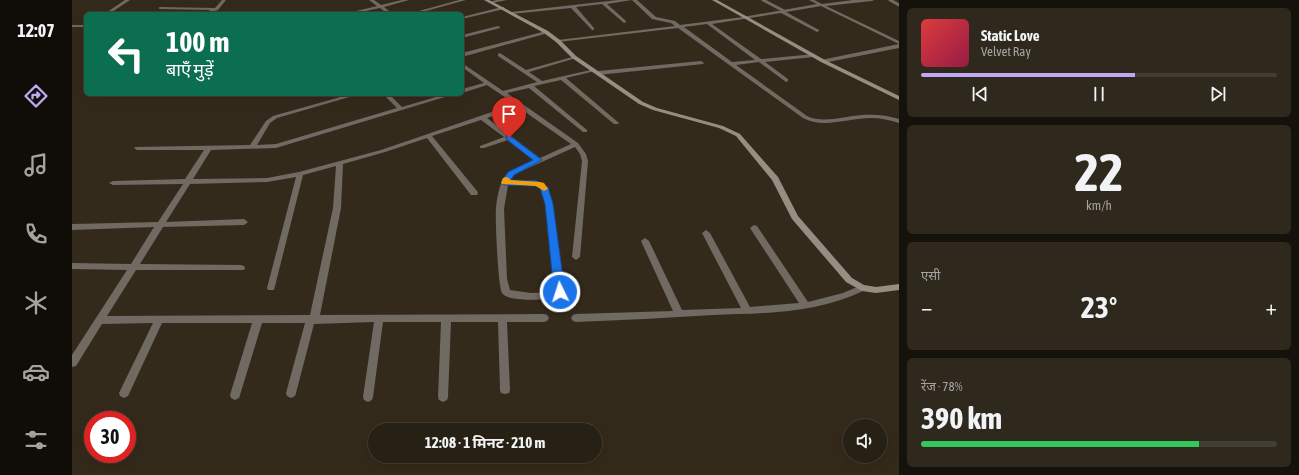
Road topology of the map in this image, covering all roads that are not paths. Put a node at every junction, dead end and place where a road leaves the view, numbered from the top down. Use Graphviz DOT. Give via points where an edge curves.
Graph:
graph roads {
  1 [pos="128,0"];
  2 [pos="224,0"];
  3 [pos="371,0"];
  4 [pos="408,0"];
  5 [pos="464,0"];
  6 [pos="505,0"];
  7 [pos="630,0"];
  8 [pos="634,0"];
  9 [pos="714,0"];
  10 [pos="764,0"];
  11 [pos="812,0"];
  12 [pos="858,0"];
  13 [pos="872,0"];
  14 [pos="890,0"];
  15 [pos="489,1"];
  16 [pos="604,3"];
  17 [pos="821,5"];
  18 [pos="899,5"];
  19 [pos="381,6"];
  20 [pos="572,6"];
  21 [pos="160,8"];
  22 [pos="502,8"];
  23 [pos="216,9"];
  24 [pos="782,11"];
  25 [pos="109,12"];
  26 [pos="206,12"];
  27 [pos="358,12"];
  28 [pos="388,12"];
  29 [pos="418,12"];
  30 [pos="511,13"];
  31 [pos="744,17"];
  32 [pos="464,18"];
  33 [pos="624,22"];
  34 [pos="707,22"];
  35 [pos="72,26"];
  36 [pos="84,26"];
  37 [pos="678,26"];
  38 [pos="498,28"];
  39 [pos="592,29"];
  40 [pos="817,31"];
  41 [pos="546,32"];
  42 [pos="464,36"];
  43 [pos="558,41"];
  44 [pos="899,43"];
  45 [pos="899,46"];
  46 [pos="899,50"];
  47 [pos="867,52"];
  48 [pos="464,54"];
  49 [pos="500,55"];
  50 [pos="813,55"];
  51 [pos="873,55"];
  52 [pos="574,57"];
  53 [pos="760,61"];
  54 [pos="826,62"];
  55 [pos="701,63"];
  56 [pos="730,64"];
  57 [pos="464,66"];
  58 [pos="524,72"];
  59 [pos="596,72"];
  60 [pos="562,78"];
  61 [pos="786,80"];
  62 [pos="540,82"];
  63 [pos="488,83"];
  64 [pos="530,86"];
  65 [pos="464,90"];
  66 [pos="501,93"];
  67 [pos="350,96"];
  68 [pos="388,96"];
  69 [pos="438,96"];
  70 [pos="899,98"];
  71 [pos="518,105"];
  72 [pos="401,109"];
  73 [pos="482,117"];
  74 [pos="899,122"];
  75 [pos="616,123"];
  76 [pos="584,131"];
  77 [pos="428,135"];
  78 [pos="509,138"];
  79 [pos="576,144"];
  80 [pos="252,147"];
  81 [pos="482,147"];
  82 [pos="138,148"];
  83 [pos="209,148"];
  84 [pos="538,160"];
  85 [pos="340,162"];
  86 [pos="300,174"];
  87 [pos="187,182"];
  88 [pos="113,183"];
  89 [pos="505,183"];
  90 [pos="474,193"];
  91 [pos="244,222"];
  92 [pos="160,224"];
  93 [pos="72,227"];
  94 [pos="754,228"];
  95 [pos="706,233"];
  96 [pos="645,241"];
  97 [pos="576,257"];
  98 [pos="72,266"];
  99 [pos="134,266"];
  100 [pos="241,268"];
  101 [pos="899,287"];
  102 [pos="271,288"];
  103 [pos="862,288"];
  104 [pos="805,305"];
  105 [pos="746,311"];
  106 [pos="679,314"];
  107 [pos="502,318"];
  108 [pos="544,318"];
  109 [pos="576,318"];
  110 [pos="379,319"];
  111 [pos="446,319"];
  112 [pos="100,320"];
  113 [pos="159,320"];
  114 [pos="258,320"];
  115 [pos="312,320"];
  116 [pos="72,363"];
  117 [pos="505,390"];
  118 [pos="124,393"];
  119 [pos="291,393"];
  120 [pos="235,395"];
  121 [pos="368,397"];
  122 [pos="443,397"];
  1 -- 25 [label="street"];
  2 -- 23 [label="street"];
  3 -- 19 [label="street"];
  4 -- 19 [label="street"];
  5 -- 29 [label="street"];
  6 -- 15 [label="street"];
  7 -- 16 [label="street"];
  8 -- 37 [label="street" via="654,18 669,20"];
  9 -- 31 [label="street"];
  10 -- 24 [label="lane"];
  11 -- 17 [label="street"];
  12 -- 13 [label="street"];
  12 -- 17 [label="street"];
  14 -- 18 [label="lane"];
  15 -- 22 [label="street"];
  16 -- 20 [label="street"];
  16 -- 33 [label="street"];
  17 -- 24 [label="street"];
  17 -- 44 [label="street"];
  19 -- 27 [label="street"];
  19 -- 28 [label="street"];
  20 -- 30 [label="street"];
  20 -- 39 [label="street"];
  21 -- 23 [label="street"];
  22 -- 30 [label="street"];
  22 -- 32 [label="street"];
  23 -- 26 [label="street"];
  24 -- 31 [label="street"];
  24 -- 40 [label="street"];
  30 -- 41 [label="street"];
  31 -- 34 [label="street"];
  31 -- 50 [label="street"];
  34 -- 37 [label="street"];
  34 -- 53 [label="street"];
  35 -- 36 [label="street"];
  37 -- 43 [label="street"];
  37 -- 56 [label="street"];
  38 -- 42 [label="street"];
  41 -- 43 [label="street"];
  41 -- 48 [label="street"];
  43 -- 52 [label="street"];
  45 -- 47 [label="street"];
  46 -- 51 [label="street"];
  47 -- 51 [label="street"];
  47 -- 54 [label="street"];
  49 -- 58 [label="street"];
  50 -- 53 [label="street"];
  50 -- 54 [label="street"];
  51 -- 54 [label="street"];
  52 -- 58 [label="street"];
  52 -- 59 [label="street"];
  53 -- 56 [label="street"];
  53 -- 61 [label="street"];
  54 -- 70 [label="street"];
  55 -- 59 [label="street"];
  56 -- 74 [label="street" via="809,120 876,116 892,118"];
  57 -- 63 [label="street"];
  58 -- 62 [label="street"];
  59 -- 60 [label="street"];
  59 -- 103 [label="street" via="641,103 721,127 738,135 775,179 795,217 850,280"];
  60 -- 62 [label="street"];
  60 -- 75 [label="street"];
  62 -- 64 [label="street"];
  63 -- 65 [label="street"];
  63 -- 66 [label="street"];
  64 -- 66 [label="street"];
  64 -- 76 [label="street"];
  66 -- 71 [label="street"];
  67 -- 80 [label="street" via="275,117 268,122"];
  68 -- 72 [label="street"];
  69 -- 72 [label="street"];
  71 -- 73 [label="street"];
  71 -- 79 [label="street"];
  72 -- 80 [label="street" via="276,146"];
  73 -- 77 [label="street"];
  73 -- 78 [label="street"];
  77 -- 85 [label="street"];
  77 -- 90 [label="street"];
  78 -- 81 [label="street"];
  78 -- 84 [label="street"];
  79 -- 84 [label="street"];
  79 -- 97 [label="street" via="585,161"];
  80 -- 83 [label="street"];
  82 -- 83 [label="street"];
  83 -- 87 [label="street"];
  84 -- 89 [label="street" via="511,174"];
  85 -- 86 [label="street"];
  85 -- 115 [label="street" via="337,208"];
  86 -- 87 [label="street" via="267,180"];
  86 -- 102 [label="street"];
  87 -- 88 [label="street"];
  87 -- 92 [label="street"];
  89 -- 89 [label="street" via="500,209 504,289 510,294 558,294 560,285 549,204 543,187 537,184"];
  91 -- 92 [label="street"];
  92 -- 93 [label="street"];
  92 -- 99 [label="street"];
  94 -- 104 [label="street"];
  95 -- 105 [label="street"];
  96 -- 106 [label="street"];
  98 -- 99 [label="street"];
  99 -- 100 [label="street"];
  99 -- 112 [label="street"];
  101 -- 103 [label="street" via="876,290"];
  103 -- 104 [label="street" via="848,296"];
  104 -- 105 [label="street"];
  105 -- 106 [label="street"];
  106 -- 109 [label="street"];
  107 -- 108 [label="street"];
  107 -- 111 [label="street"];
  107 -- 117 [label="street"];
  110 -- 111 [label="street"];
  110 -- 115 [label="street"];
  110 -- 121 [label="street"];
  111 -- 122 [label="street"];
  112 -- 113 [label="street"];
  112 -- 116 [label="street"];
  113 -- 114 [label="street"];
  113 -- 118 [label="street"];
  114 -- 115 [label="street"];
  114 -- 120 [label="street"];
  115 -- 119 [label="street"];
}
